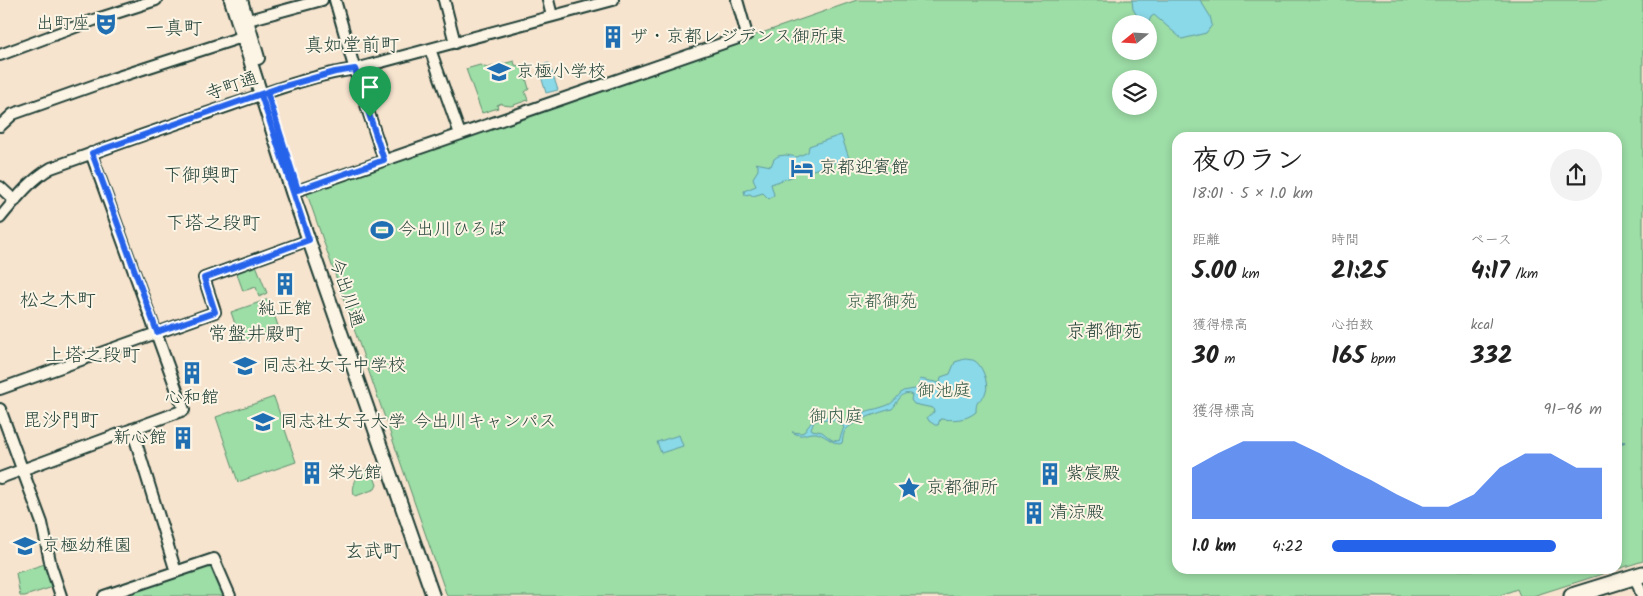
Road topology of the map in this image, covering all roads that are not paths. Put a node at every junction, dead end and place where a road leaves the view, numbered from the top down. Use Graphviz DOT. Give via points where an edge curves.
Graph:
graph roads {
  1 [pos="156,0"];
  2 [pos="231,0"];
  3 [pos="241,0"];
  4 [pos="322,0"];
  5 [pos="336,0"];
  6 [pos="444,0"];
  7 [pos="548,0"];
  8 [pos="613,0"];
  9 [pos="737,0"];
  10 [pos="552,16"];
  11 [pos="242,22"];
  12 [pos="242,37"];
  13 [pos="455,43"];
  14 [pos="430,49"];
  15 [pos="0,55"];
  16 [pos="355,69"];
  17 [pos="264,94"];
  18 [pos="0,126"];
  19 [pos="460,134"];
  20 [pos="92,153"];
  21 [pos="384,160"];
  22 [pos="0,187"];
  23 [pos="298,190"];
  24 [pos="15,201"];
  25 [pos="0,218"];
  26 [pos="309,240"];
  27 [pos="157,332"];
  28 [pos="0,389"];
  29 [pos="0,409"];
  30 [pos="132,429"];
  31 [pos="22,470"];
  32 [pos="0,478"];
  33 [pos="176,572"];
  34 [pos="1640,582"];
  35 [pos="61,596"];
  36 [pos="104,596"];
  37 [pos="230,596"];
  38 [pos="432,596"];
  39 [pos="440,596"];
  40 [pos="1572,596"];
  41 [pos="1600,596"];
  1 -- 15 [label="street"];
  2 -- 11 [label="main road, 今出川通"];
  3 -- 11 [label="main road, 今出川通"];
  4 -- 11 [label="street"];
  5 -- 16 [label="street"];
  6 -- 13 [label="street"];
  7 -- 10 [label="street"];
  8 -- 10 [label="street, 寺町通"];
  9 -- 19 [label="street" via="747,35"];
  10 -- 13 [label="street, 寺町通"];
  11 -- 12 [label="main road, 今出川通"];
  11 -- 17 [label="main road, 今出川通"];
  12 -- 17 [label="main road, 今出川通"];
  12 -- 18 [label="street" via="13,114"];
  13 -- 14 [label="street, 寺町通"];
  14 -- 16 [label="street, 寺町通"];
  14 -- 19 [label="street"];
  16 -- 17 [label="street, 寺町通"];
  16 -- 21 [label="street"];
  17 -- 20 [label="street, 寺町通"];
  17 -- 23 [label="main road, 今出川通"];
  17 -- 26 [label="main road, 今出川通"];
  19 -- 21 [label="street"];
  20 -- 24 [label="street, 寺町通" via="43,172"];
  20 -- 27 [label="street"];
  21 -- 23 [label="street"];
  22 -- 24 [label="street"];
  23 -- 39 [label="main road, 今出川通"];
  24 -- 25 [label="street, 寺町通"];
  26 -- 27 [label="street" via="204,278 215,312"];
  26 -- 38 [label="main road, 今出川通"];
  27 -- 28 [label="street"];
  27 -- 30 [label="street" via="184,410"];
  29 -- 31 [label="street"];
  30 -- 31 [label="street"];
  30 -- 33 [label="street"];
  31 -- 32 [label="street"];
  31 -- 35 [label="street" via="42,524"];
  33 -- 36 [label="street"];
  33 -- 37 [label="street" via="214,560"];
  34 -- 40 [label="highway"];
  34 -- 41 [label="highway"];
}
